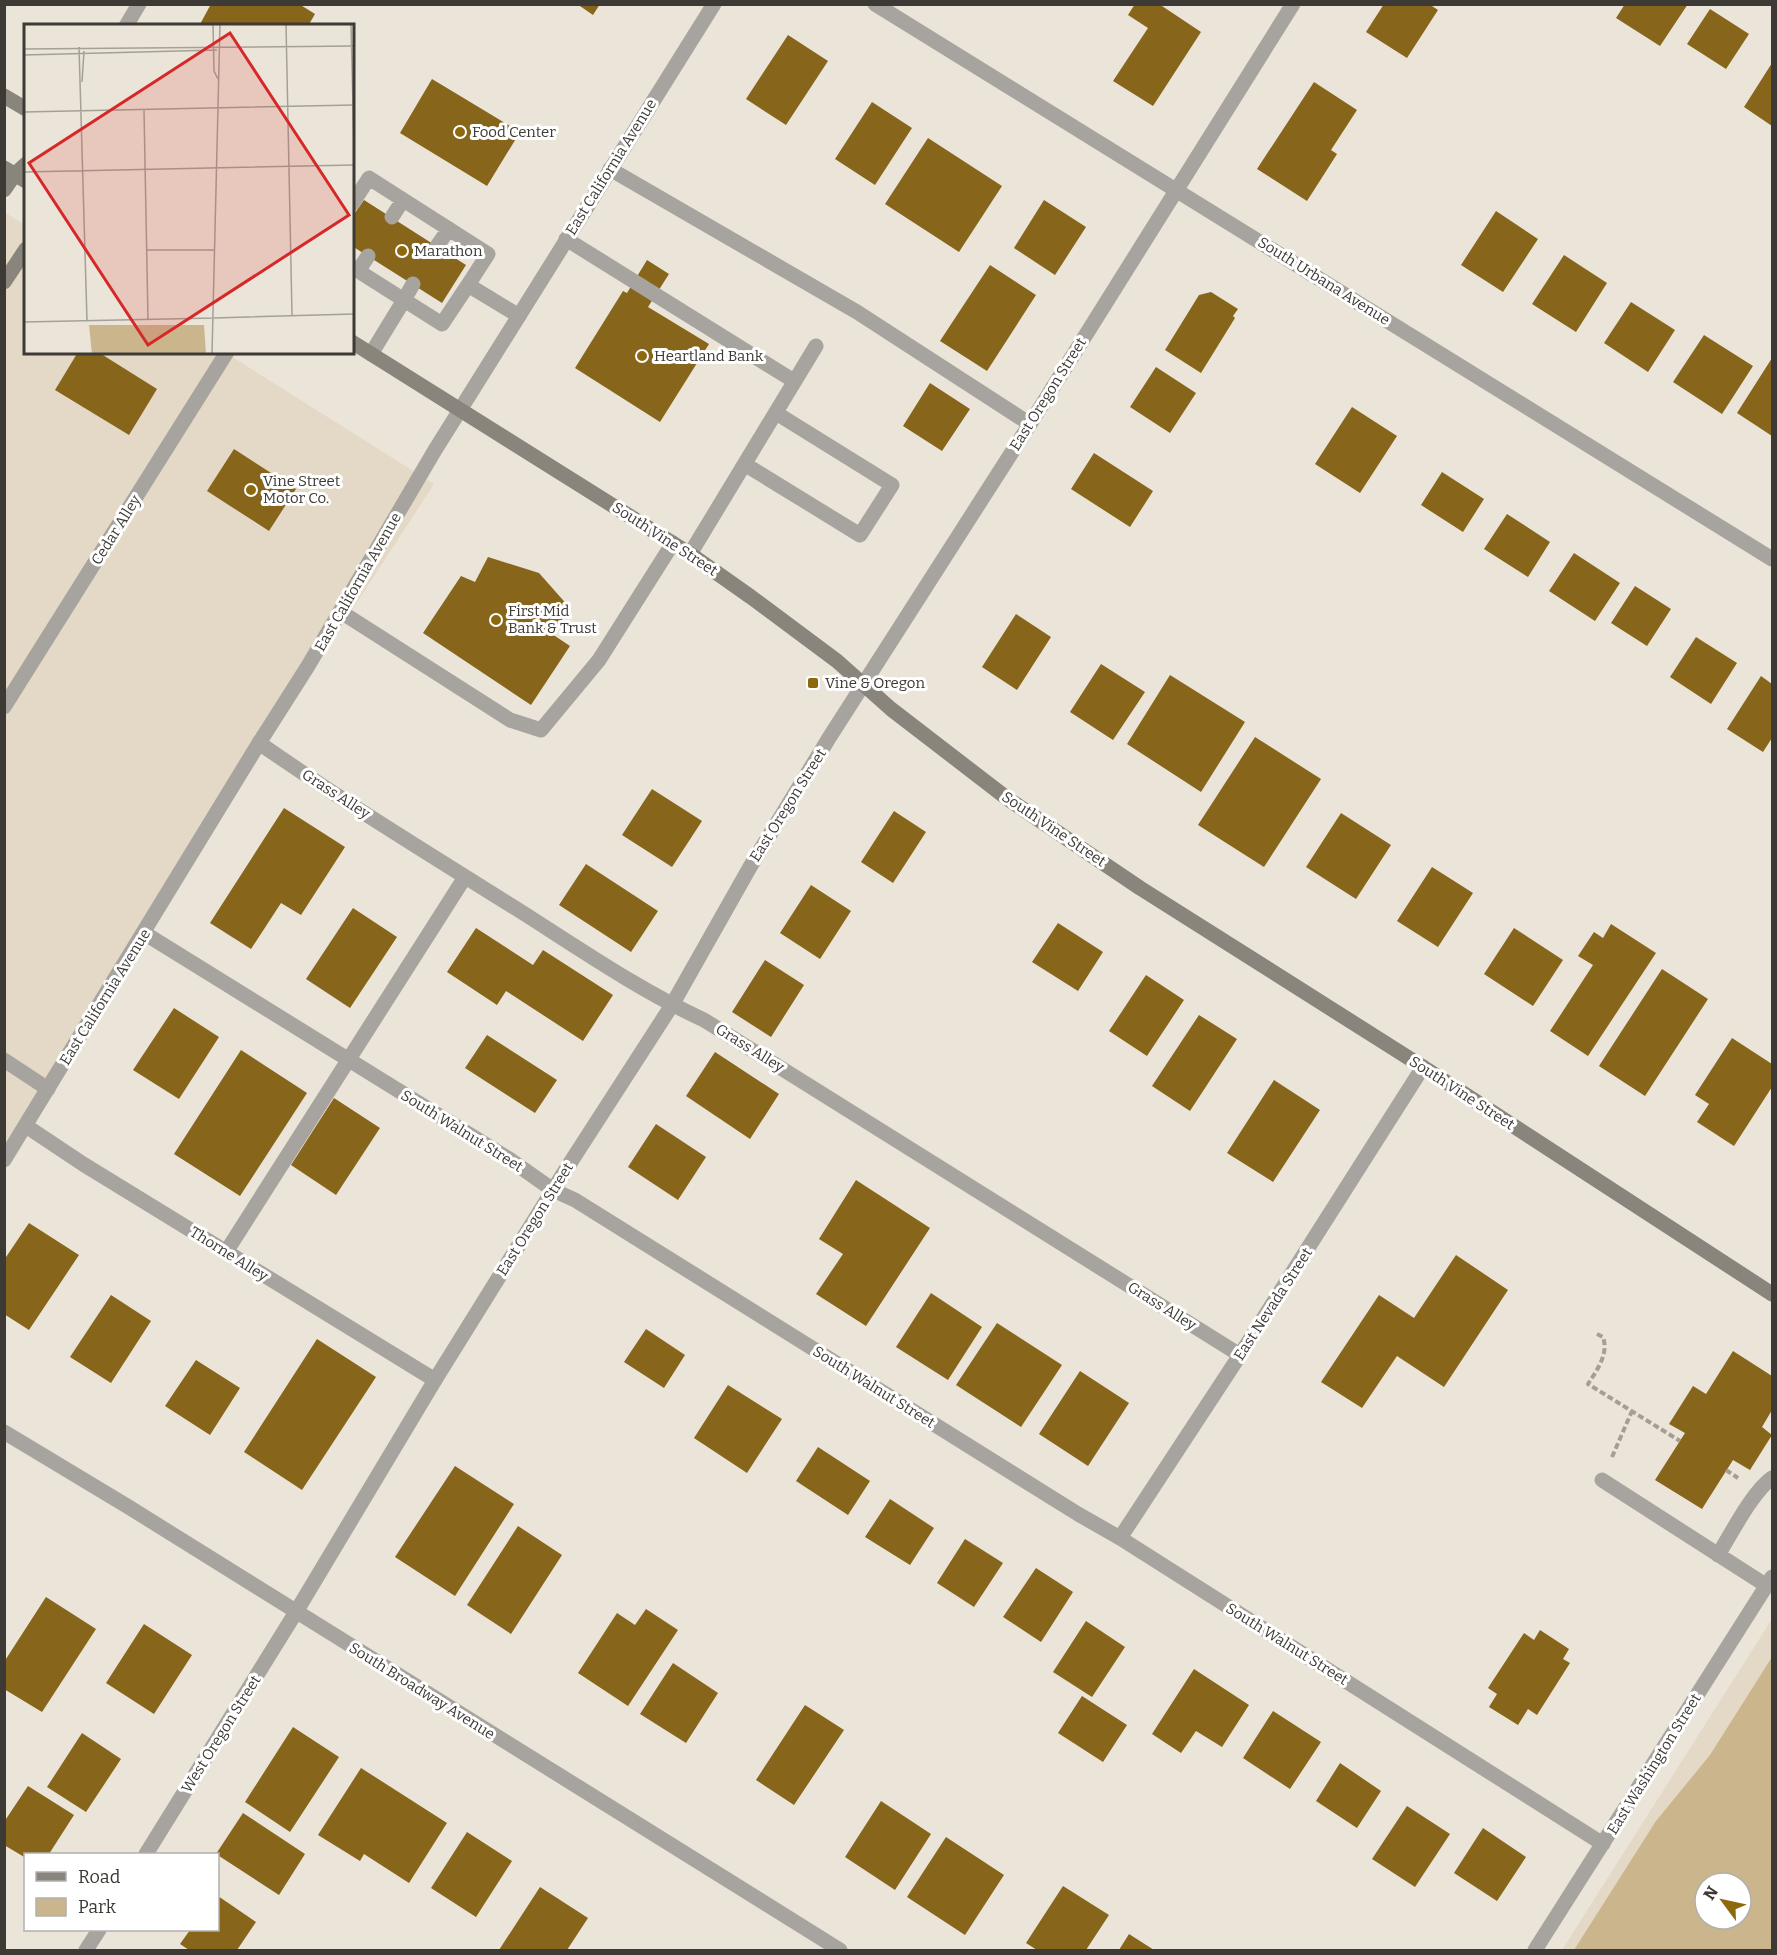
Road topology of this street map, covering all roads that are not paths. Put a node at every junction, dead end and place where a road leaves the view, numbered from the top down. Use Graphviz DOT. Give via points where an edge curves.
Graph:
graph roads {
  1 [pos="139,4"];
  2 [pos="714,4"];
  3 [pos="875,4"];
  4 [pos="1293,4"];
  5 [pos="127,24"];
  6 [pos="4,96"];
  7 [pos="24,108"];
  8 [pos="610,170"];
  9 [pos="18,172"];
  10 [pos="4,190"];
  11 [pos="1177,190"];
  12 [pos="403,200"];
  13 [pos="354,201"];
  14 [pos="392,217"];
  15 [pos="449,229"];
  16 [pos="566,239"];
  17 [pos="437,246"];
  18 [pos="24,252"];
  19 [pos="368,255"];
  20 [pos="355,269"];
  21 [pos="4,282"];
  22 [pos="413,284"];
  23 [pos="468,285"];
  24 [pos="404,300"];
  25 [pos="519,316"];
  26 [pos="354,343"];
  27 [pos="816,346"];
  28 [pos="226,354"];
  29 [pos="372,354"];
  30 [pos="794,381"];
  31 [pos="460,410"];
  32 [pos="776,413"];
  33 [pos="1030,424"];
  34 [pos="746,465"];
  35 [pos="673,543"];
  36 [pos="690,555"];
  37 [pos="1773,560"];
  38 [pos="341,612"];
  39 [pos="864,684"];
  40 [pos="4,707"];
  41 [pos="259,743"];
  42 [pos="465,877"];
  43 [pos="144,933"];
  44 [pos="672,1005"];
  45 [pos="348,1059"];
  46 [pos="4,1060"];
  47 [pos="1423,1067"];
  48 [pos="48,1089"];
  49 [pos="26,1126"];
  50 [pos="4,1160"];
  51 [pos="553,1190"];
  52 [pos="226,1252"];
  53 [pos="1773,1294"];
  54 [pos="1240,1355"];
  55 [pos="435,1380"];
  56 [pos="4,1432"];
  57 [pos="1773,1478"];
  58 [pos="1602,1480"];
  59 [pos="1120,1538"];
  60 [pos="1718,1555"];
  61 [pos="1770,1582"];
  62 [pos="296,1612"];
  63 [pos="1603,1844"];
  64 [pos="147,1853"];
  65 [pos="98,1931"];
  66 [pos="86,1950"];
  67 [pos="840,1950"];
  68 [pos="1535,1950"];
  1 -- 5 [label="street"];
  2 -- 8 [label="street, East California Avenue"];
  3 -- 11 [label="street, South Urbana Avenue"];
  4 -- 11 [label="street, East Oregon Street"];
  6 -- 7 [label="main road"];
  8 -- 16 [label="street, East California Avenue"];
  8 -- 33 [label="street" via="857,312"];
  9 -- 10 [label="main road"];
  11 -- 33 [label="street, East Oregon Street"];
  11 -- 37 [label="street, South Urbana Avenue"];
  12 -- 13 [label="street" via="369,178"];
  12 -- 14 [label="street"];
  12 -- 15 [label="street"];
  15 -- 17 [label="street"];
  15 -- 23 [label="street" via="488,254"];
  16 -- 25 [label="street, East California Avenue"];
  16 -- 30 [label="street"];
  18 -- 21 [label="main road"];
  19 -- 20 [label="street"];
  20 -- 24 [label="street"];
  22 -- 24 [label="street"];
  23 -- 24 [label="street" via="442,324"];
  23 -- 25 [label="street"];
  24 -- 29 [label="street"];
  25 -- 31 [label="street, East California Avenue"];
  26 -- 29 [label="main road, South Vine Street"];
  27 -- 30 [label="street"];
  28 -- 40 [label="street, Cedar Alley"];
  29 -- 31 [label="main road, South Vine Street"];
  30 -- 32 [label="street"];
  31 -- 35 [label="main road, South Vine Street"];
  31 -- 38 [label="street, East California Avenue"];
  32 -- 34 [label="street"];
  32 -- 34 [label="street" via="892,485 860,535"];
  33 -- 39 [label="street, East Oregon Street"];
  34 -- 36 [label="street"];
  35 -- 36 [label="main road, South Vine Street"];
  35 -- 38 [label="street" via="599,660 541,730 510,720"];
  36 -- 39 [label="main road, South Vine Street"];
  38 -- 41 [label="street, East California Avenue"];
  39 -- 44 [label="street, East Oregon Street" via="750,867"];
  39 -- 47 [label="main road, South Vine Street" via="1008,799 1140,888"];
  41 -- 42 [label="street, Grass Alley"];
  41 -- 43 [label="street, East California Avenue"];
  42 -- 44 [label="street, Grass Alley"];
  42 -- 45 [label="street"];
  43 -- 45 [label="street, South Walnut Street"];
  43 -- 48 [label="street, East California Avenue"];
  44 -- 51 [label="street, East Oregon Street"];
  44 -- 54 [label="street, Grass Alley" via="704,1020"];
  45 -- 51 [label="street, South Walnut Street"];
  45 -- 52 [label="street"];
  46 -- 48 [label="street"];
  47 -- 53 [label="main road, South Vine Street"];
  47 -- 54 [label="street, East Nevada Street"];
  48 -- 49 [label="street, East California Avenue"];
  49 -- 50 [label="street, East California Avenue"];
  49 -- 52 [label="street, Thorne Alley"];
  51 -- 55 [label="street, East Oregon Street"];
  51 -- 59 [label="street, South Walnut Street"];
  52 -- 55 [label="street, Thorne Alley"];
  54 -- 59 [label="street, East Nevada Street"];
  55 -- 62 [label="street, East Oregon Street"];
  56 -- 62 [label="street, South Broadway Avenue"];
  57 -- 60 [label="street" via="1755,1498"];
  58 -- 60 [label="street"];
  59 -- 63 [label="street, South Walnut Street"];
  60 -- 61 [label="street"];
  61 -- 63 [label="street, East Washington Street"];
  62 -- 64 [label="street, West Oregon Street"];
  62 -- 67 [label="street, South Broadway Avenue"];
  63 -- 68 [label="street, East Washington Street"];
  65 -- 66 [label="street"];
}
